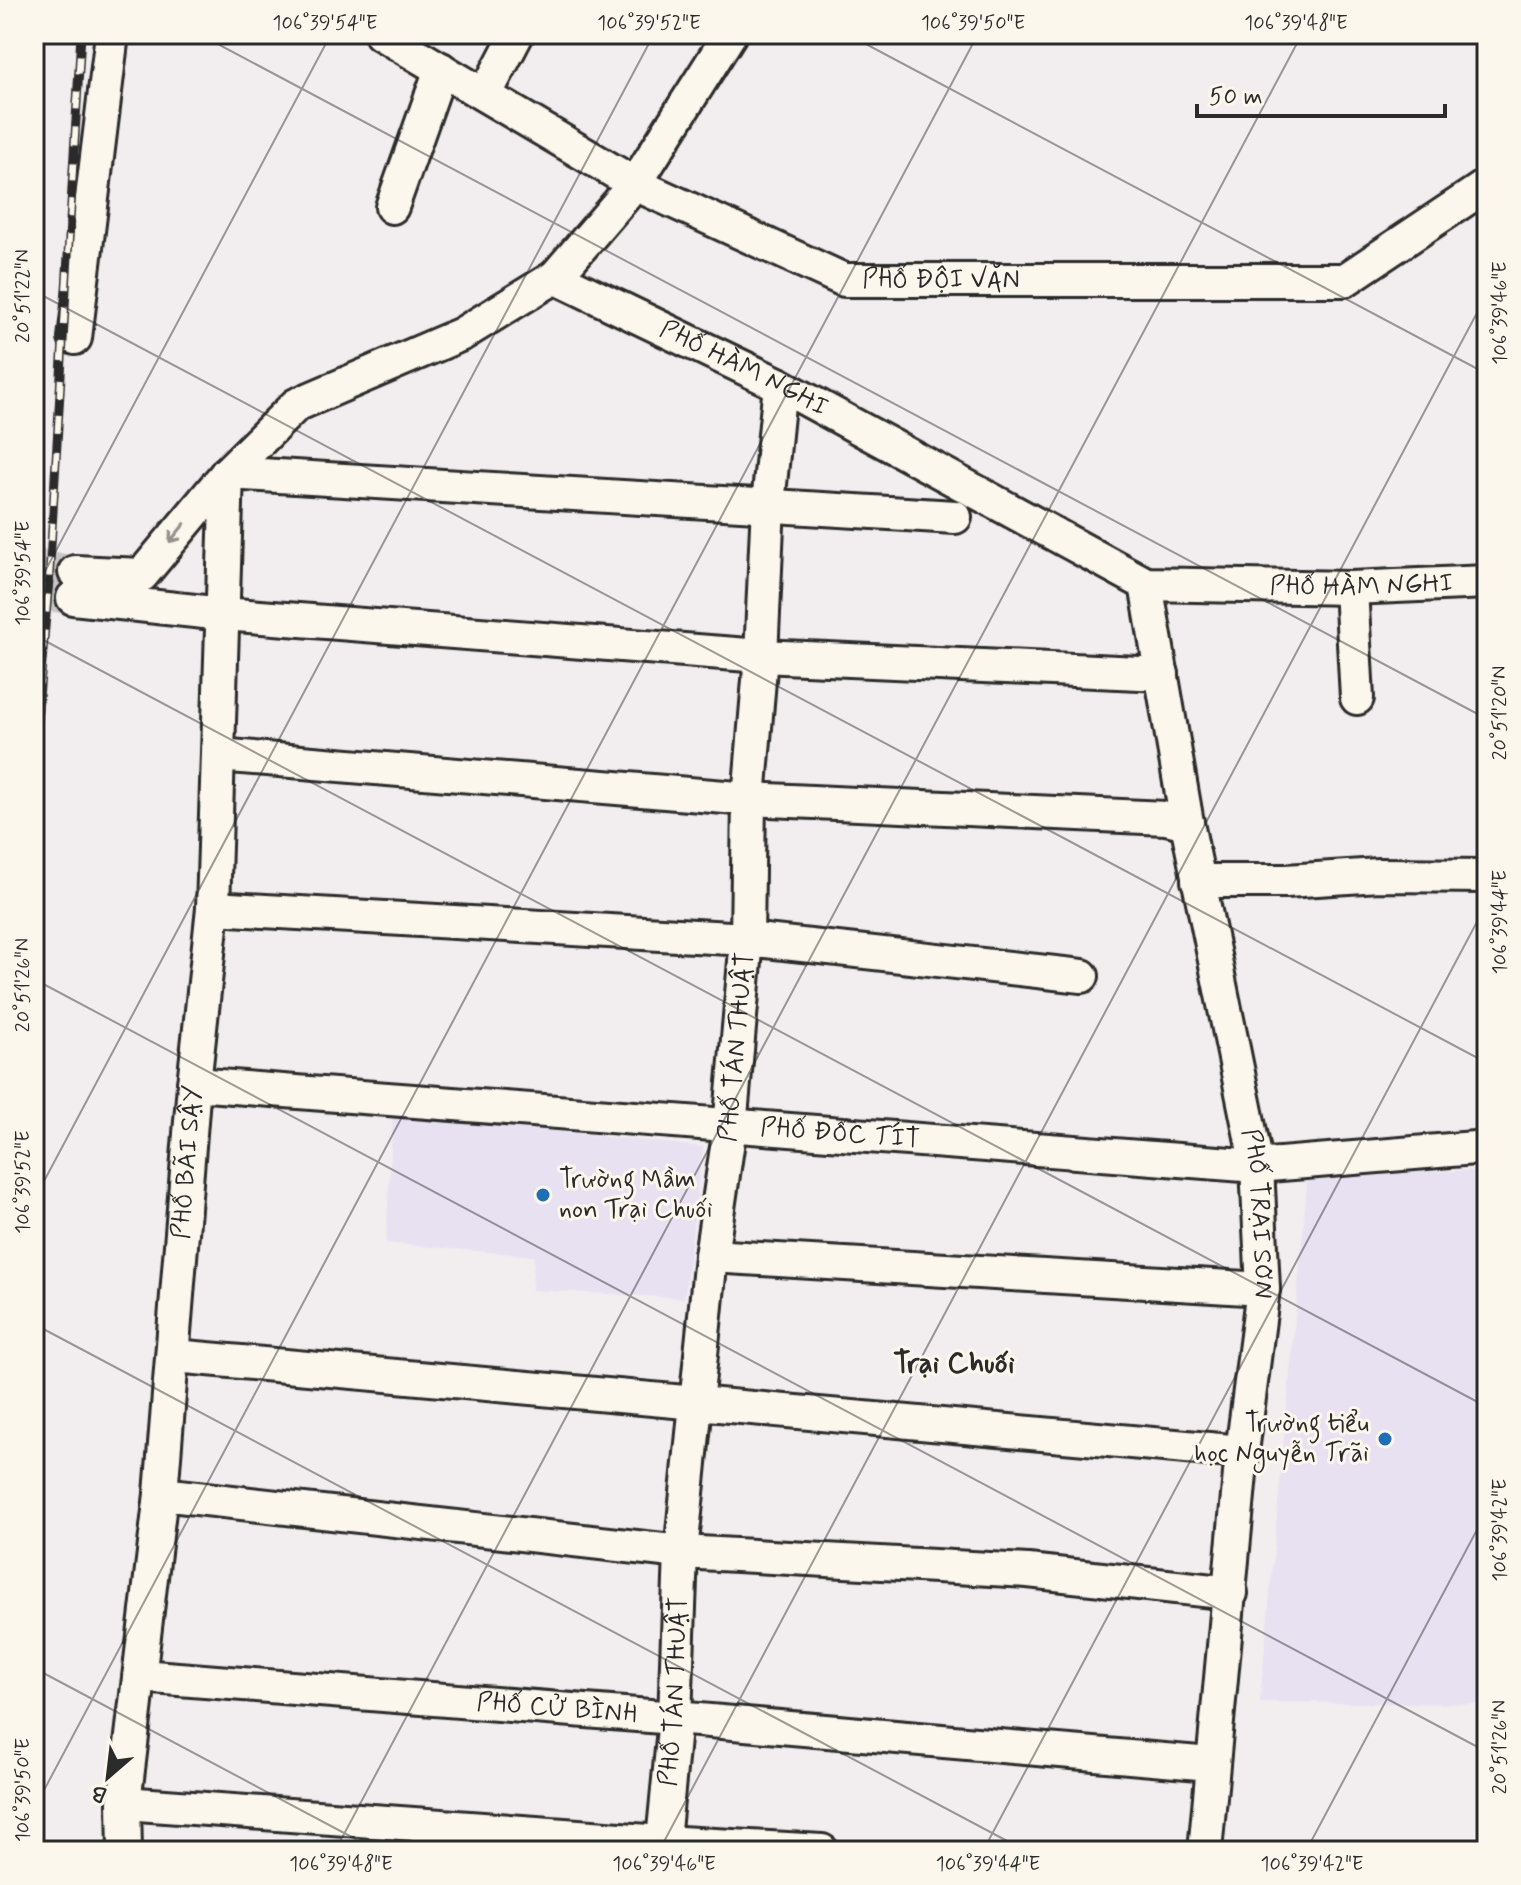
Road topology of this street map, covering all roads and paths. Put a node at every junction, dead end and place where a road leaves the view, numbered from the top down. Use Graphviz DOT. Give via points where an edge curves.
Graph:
graph roads {
  1 [pos="112,34"];
  2 [pos="517,34"];
  3 [pos="730,34"];
  4 [pos="385,35"];
  5 [pos="441,69"];
  6 [pos="485,95"];
  7 [pos="635,184"];
  8 [pos="1487,185"];
  9 [pos="392,207"];
  10 [pos="555,277"];
  11 [pos="75,338"];
  12 [pos="780,385"];
  13 [pos="227,473"];
  14 [pos="768,504"];
  15 [pos="955,517"];
  16 [pos="1487,582"];
  17 [pos="1146,584"];
  18 [pos="1351,588"];
  19 [pos="223,614"];
  20 [pos="761,656"];
  21 [pos="1162,674"];
  22 [pos="1357,698"];
  23 [pos="218,755"];
  24 [pos="749,799"];
  25 [pos="1187,823"];
  26 [pos="1487,876"];
  27 [pos="1198,881"];
  28 [pos="213,908"];
  29 [pos="747,939"];
  30 [pos="1082,976"];
  31 [pos="194,1084"];
  32 [pos="730,1127"];
  33 [pos="1487,1147"];
  34 [pos="1257,1166"];
  35 [pos="711,1256"];
  36 [pos="1263,1289"];
  37 [pos="174,1356"];
  38 [pos="697,1404"];
  39 [pos="1242,1452"];
  40 [pos="161,1494"];
  41 [pos="681,1552"];
  42 [pos="1231,1593"];
  43 [pos="140,1676"];
  44 [pos="675,1718"];
  45 [pos="1211,1764"];
  46 [pos="124,1803"];
  47 [pos="662,1847"];
  48 [pos="125,1851"];
  49 [pos="822,1851"];
  50 [pos="1205,1851"];
  1 -- 11 [label="street"];
  2 -- 6 [label="street"];
  3 -- 7 [label="street"];
  4 -- 5 [label="street, PHỐ ĐỘI VĂN"];
  5 -- 6 [label="street, PHỐ ĐỘI VĂN"];
  5 -- 9 [label="street"];
  6 -- 7 [label="street, PHỐ ĐỘI VĂN"];
  7 -- 8 [label="street, PHỐ ĐỘI VĂN" via="844,280 1345,280"];
  7 -- 10 [label="street"];
  10 -- 12 [label="street, PHỐ HÀM NGHI"];
  10 -- 13 [label="street" via="462,334 296,405"];
  12 -- 14 [label="street, PHỐ TÁN THUẬT"];
  12 -- 17 [label="street, PHỐ HÀM NGHI"];
  13 -- 14 [label="street"];
  13 -- 19 [label="street, PHỐ BÃI SẬY"];
  13 -- 19 [label="street, one-way" via="142,575 74,585"];
  14 -- 15 [label="street"];
  14 -- 20 [label="street, PHỐ TÁN THUẬT"];
  16 -- 18 [label="street, PHỐ HÀM NGHI"];
  17 -- 18 [label="street, PHỐ HÀM NGHI"];
  17 -- 21 [label="street, PHỐ TRẠI SƠN"];
  18 -- 22 [label="street"];
  19 -- 20 [label="street"];
  19 -- 23 [label="street, PHỐ BÃI SẬY"];
  20 -- 21 [label="street"];
  20 -- 24 [label="street, PHỐ TÁN THUẬT"];
  21 -- 25 [label="street, PHỐ TRẠI SƠN"];
  23 -- 24 [label="street"];
  23 -- 28 [label="street, PHỐ BÃI SẬY"];
  24 -- 25 [label="street"];
  24 -- 29 [label="street, PHỐ TÁN THUẬT"];
  25 -- 27 [label="street, PHỐ TRẠI SƠN"];
  26 -- 27 [label="street"];
  27 -- 34 [label="street, PHỐ TRẠI SƠN"];
  28 -- 29 [label="street"];
  28 -- 31 [label="street, PHỐ BÃI SẬY"];
  29 -- 30 [label="street"];
  29 -- 32 [label="street, PHỐ TÁN THUẬT"];
  31 -- 32 [label="street, PHỐ ĐỐC TÍT"];
  31 -- 37 [label="street, PHỐ BÃI SẬY"];
  32 -- 34 [label="street, PHỐ ĐỐC TÍT"];
  32 -- 35 [label="street, PHỐ TÁN THUẬT"];
  33 -- 34 [label="street, PHỐ ĐỐC TÍT"];
  34 -- 36 [label="street, PHỐ TRẠI SƠN"];
  35 -- 36 [label="street"];
  35 -- 38 [label="street, PHỐ TÁN THUẬT"];
  36 -- 39 [label="street, PHỐ TRẠI SƠN"];
  37 -- 38 [label="street"];
  37 -- 40 [label="street, PHỐ BÃI SẬY"];
  38 -- 39 [label="street"];
  38 -- 41 [label="street, PHỐ TÁN THUẬT"];
  39 -- 42 [label="street, PHỐ TRẠI SƠN"];
  40 -- 41 [label="street"];
  40 -- 43 [label="street, PHỐ BÃI SẬY"];
  41 -- 42 [label="street" via="1028,1571"];
  41 -- 44 [label="street, PHỐ TÁN THUẬT"];
  42 -- 45 [label="street, PHỐ TRẠI SƠN"];
  43 -- 44 [label="street, PHỐ CỬ BÌNH"];
  43 -- 46 [label="street, PHỐ BÃI SẬY"];
  44 -- 45 [label="street, PHỐ CỬ BÌNH"];
  44 -- 47 [label="street, PHỐ TÁN THUẬT"];
  45 -- 50 [label="street, PHỐ TRẠI SƠN"];
  46 -- 47 [label="street"];
  46 -- 48 [label="street, PHỐ BÃI SẬY"];
  47 -- 49 [label="street"];
}
